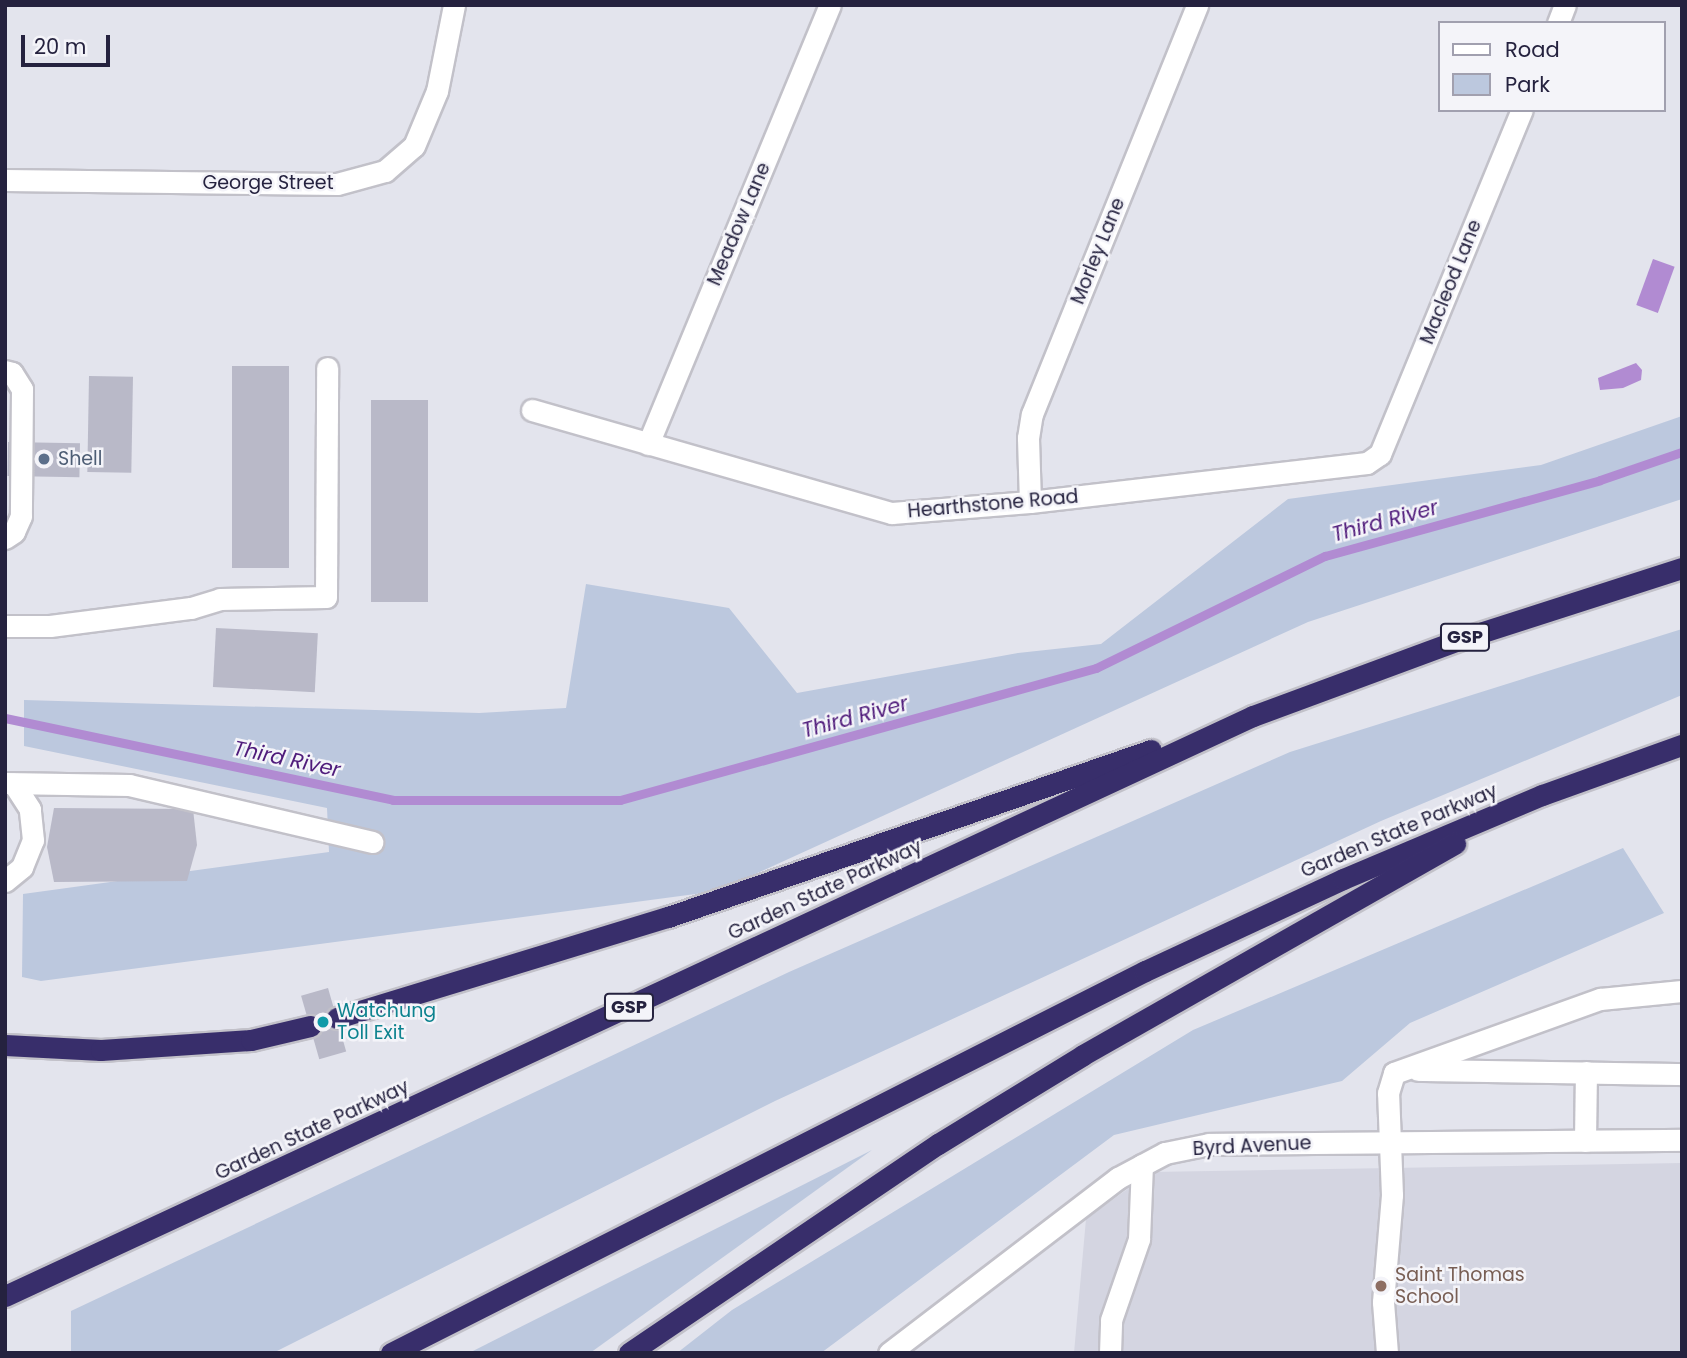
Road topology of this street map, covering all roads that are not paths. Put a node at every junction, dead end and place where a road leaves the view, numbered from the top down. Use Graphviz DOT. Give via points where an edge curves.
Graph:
graph roads {
  1 [pos="454,5"];
  2 [pos="830,5"];
  3 [pos="1197,5"];
  4 [pos="1521,112"];
  5 [pos="5,180"];
  6 [pos="327,368"];
  7 [pos="5,371"];
  8 [pos="532,410"];
  9 [pos="648,444"];
  10 [pos="1380,454"];
  11 [pos="1030,502"];
  12 [pos="5,538"];
  13 [pos="1682,568"];
  14 [pos="5,625"];
  15 [pos="1252,716"];
  16 [pos="1682,745"];
  17 [pos="9,783"];
  18 [pos="1542,796"];
  19 [pos="372,842"];
  20 [pos="5,881"];
  21 [pos="1682,991"];
  22 [pos="337,1018"];
  23 [pos="310,1026"];
  24 [pos="5,1045"];
  25 [pos="1405,1069"];
  26 [pos="1586,1072"];
  27 [pos="1682,1074"];
  28 [pos="1682,1140"];
  29 [pos="1390,1142"];
  30 [pos="1585,1142"];
  31 [pos="1142,1165"];
  32 [pos="5,1296"];
  33 [pos="391,1353"];
  34 [pos="629,1353"];
  35 [pos="888,1353"];
  36 [pos="1110,1353"];
  37 [pos="1387,1353"];
  1 -- 5 [label="street, George Street" via="437,91 414,146 385,171 337,184"];
  2 -- 9 [label="street, Meadow Lane"];
  3 -- 11 [label="street, Morley Lane" via="1032,414"];
  4 -- 10 [label="street, Macleod Lane"];
  6 -- 14 [label="street" via="326,597 220,599 191,608 62,625"];
  7 -- 12 [label="street" via="12,373 22,389 21,516 14,532"];
  8 -- 9 [label="street, Hearthstone Road"];
  9 -- 11 [label="street, Hearthstone Road" via="892,513"];
  10 -- 11 [label="street, Hearthstone Road" via="1367,463"];
  13 -- 15 [label="highway, Garden State Parkway / GSP" via="1461,639"];
  15 -- 22 [label="highway" via="804,873"];
  15 -- 32 [label="highway, Garden State Parkway / GSP"];
  16 -- 18 [label="highway, Garden State Parkway"];
  17 -- 19 [label="street" via="129,785"];
  17 -- 20 [label="street" via="30,809 33,840 22,867"];
  18 -- 33 [label="highway, Garden State Parkway" via="1343,879 1144,971"];
  18 -- 34 [label="highway" via="1072,1061 938,1144"];
  21 -- 25 [label="street" via="1600,999"];
  23 -- 24 [label="highway" via="251,1040 101,1050"];
  25 -- 26 [label="street"];
  25 -- 29 [label="street" via="1390,1081"];
  26 -- 27 [label="street"];
  26 -- 30 [label="street"];
  28 -- 30 [label="street, Byrd Avenue"];
  29 -- 30 [label="street, Byrd Avenue"];
  29 -- 31 [label="street, Byrd Avenue" via="1209,1144 1165,1153"];
  29 -- 37 [label="street" via="1392,1195 1383,1302"];
  31 -- 35 [label="street, Byrd Avenue" via="1118,1178"];
  31 -- 36 [label="street" via="1139,1239 1111,1320"];
}
